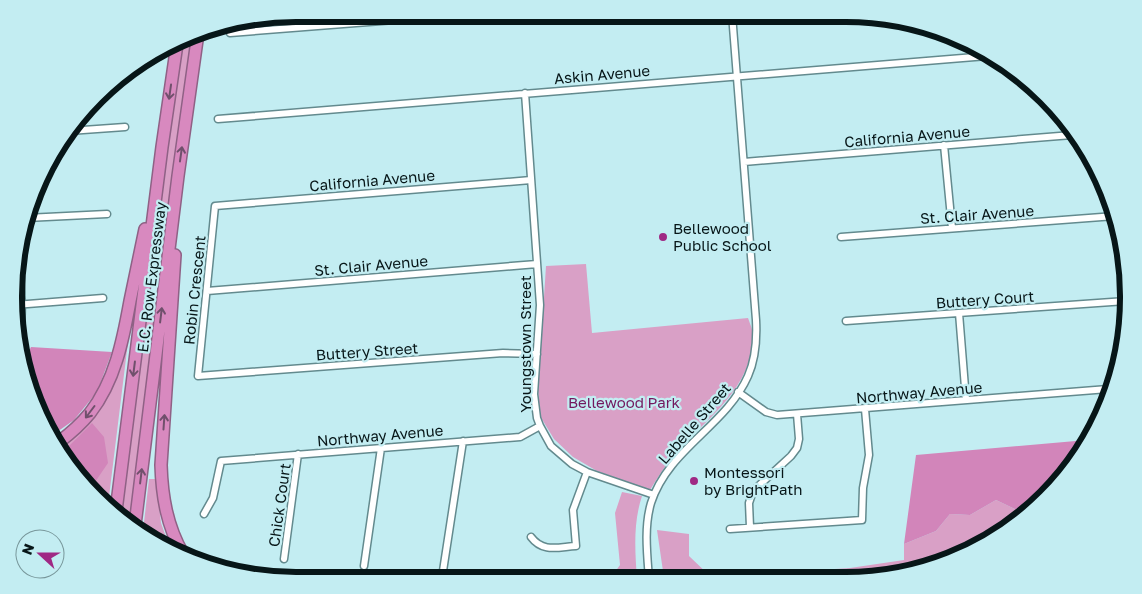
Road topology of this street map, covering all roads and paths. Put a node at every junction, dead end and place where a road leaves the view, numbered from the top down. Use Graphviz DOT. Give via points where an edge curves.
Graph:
graph roads {
  1 [pos="370,22"];
  2 [pos="733,22"];
  3 [pos="230,31"];
  4 [pos="197,41"];
  5 [pos="176,51"];
  6 [pos="978,57"];
  7 [pos="737,76"];
  8 [pos="525,93"];
  9 [pos="218,119"];
  10 [pos="125,127"];
  11 [pos="79,130"];
  12 [pos="1067,135"];
  13 [pos="944,145"];
  14 [pos="162,147"];
  15 [pos="744,162"];
  16 [pos="178,176"];
  17 [pos="531,180"];
  18 [pos="215,206"];
  19 [pos="107,214"];
  20 [pos="1107,217"];
  21 [pos="34,218"];
  22 [pos="952,228"];
  23 [pos="841,236"];
  24 [pos="537,264"];
  25 [pos="207,291"];
  26 [pos="103,298"];
  27 [pos="1120,301"];
  28 [pos="22,305"];
  29 [pos="958,313"];
  30 [pos="846,322"];
  31 [pos="537,354"];
  32 [pos="198,376"];
  33 [pos="1103,389"];
  34 [pos="738,392"];
  35 [pos="966,400"];
  36 [pos="865,409"];
  37 [pos="797,414"];
  38 [pos="540,426"];
  39 [pos="63,440"];
  40 [pos="463,441"];
  41 [pos="381,448"];
  42 [pos="298,454"];
  43 [pos="586,472"];
  44 [pos="654,495"];
  45 [pos="117,504"];
  46 [pos="204,514"];
  47 [pos="136,519"];
  48 [pos="750,527"];
  49 [pos="730,529"];
  50 [pos="531,537"];
  51 [pos="178,544"];
  52 [pos="284,559"];
  53 [pos="364,566"];
  54 [pos="443,571"];
  55 [pos="649,572"];
  1 -- 3 [label="street"];
  2 -- 7 [label="street, Labelle Street"];
  16 -- 4 [label="highway, E.C. Row Expressway, one-way"];
  5 -- 14 [label="highway, E.C. Row Expressway, one-way"];
  6 -- 7 [label="street, Askin Avenue"];
  7 -- 8 [label="street, Askin Avenue"];
  7 -- 15 [label="street, Labelle Street"];
  8 -- 9 [label="street, Askin Avenue"];
  8 -- 17 [label="street, Youngstown Street"];
  10 -- 11 [label="street"];
  12 -- 13 [label="street, California Avenue"];
  13 -- 15 [label="street, California Avenue"];
  13 -- 22 [label="street"];
  14 -- 39 [label="highway, one-way" via="114,367 90,412"];
  14 -- 45 [label="highway, E.C. Row Expressway, one-way"];
  15 -- 34 [label="street, Labelle Street" via="757,330 754,359"];
  47 -- 16 [label="highway, E.C. Row Expressway, one-way"];
  51 -- 16 [label="highway, one-way" via="166,513 161,465 179,222"];
  17 -- 18 [label="street, California Avenue"];
  17 -- 24 [label="street, Youngstown Street"];
  18 -- 25 [label="street, Robin Crescent"];
  19 -- 21 [label="street"];
  20 -- 22 [label="street, St. Clair Avenue"];
  22 -- 23 [label="street, St. Clair Avenue"];
  24 -- 25 [label="street, St. Clair Avenue"];
  24 -- 31 [label="street, Youngstown Street" via="540,305"];
  25 -- 32 [label="street, Robin Crescent"];
  26 -- 28 [label="street"];
  27 -- 29 [label="street, Buttery Court"];
  29 -- 30 [label="street, Buttery Court"];
  29 -- 35 [label="street"];
  31 -- 32 [label="street, Buttery Street" via="503,353"];
  31 -- 38 [label="street, Youngstown Street" via="534,394"];
  33 -- 35 [label="street, Northway Avenue"];
  34 -- 37 [label="street, Northway Avenue" via="766,412"];
  34 -- 44 [label="street, Labelle Street" via="674,462"];
  35 -- 36 [label="street, Northway Avenue"];
  36 -- 37 [label="street, Northway Avenue"];
  36 -- 48 [label="street" via="869,454 862,520"];
  37 -- 48 [label="street" via="797,448 753,491 749,503"];
  38 -- 40 [label="street, Northway Avenue" via="520,437"];
  38 -- 43 [label="street, Youngstown Street" via="551,446"];
  40 -- 41 [label="street, Northway Avenue"];
  40 -- 54 [label="street"];
  41 -- 42 [label="street, Northway Avenue"];
  41 -- 53 [label="street"];
  42 -- 46 [label="street, Northway Avenue" via="221,460 213,498"];
  42 -- 52 [label="street, Chick Court"];
  43 -- 44 [label="street, Youngstown Street"];
  43 -- 50 [label="street" via="573,510 576,546 544,547"];
  44 -- 55 [label="street, Labelle Street" via="646,535"];
  48 -- 49 [label="street"];
}
